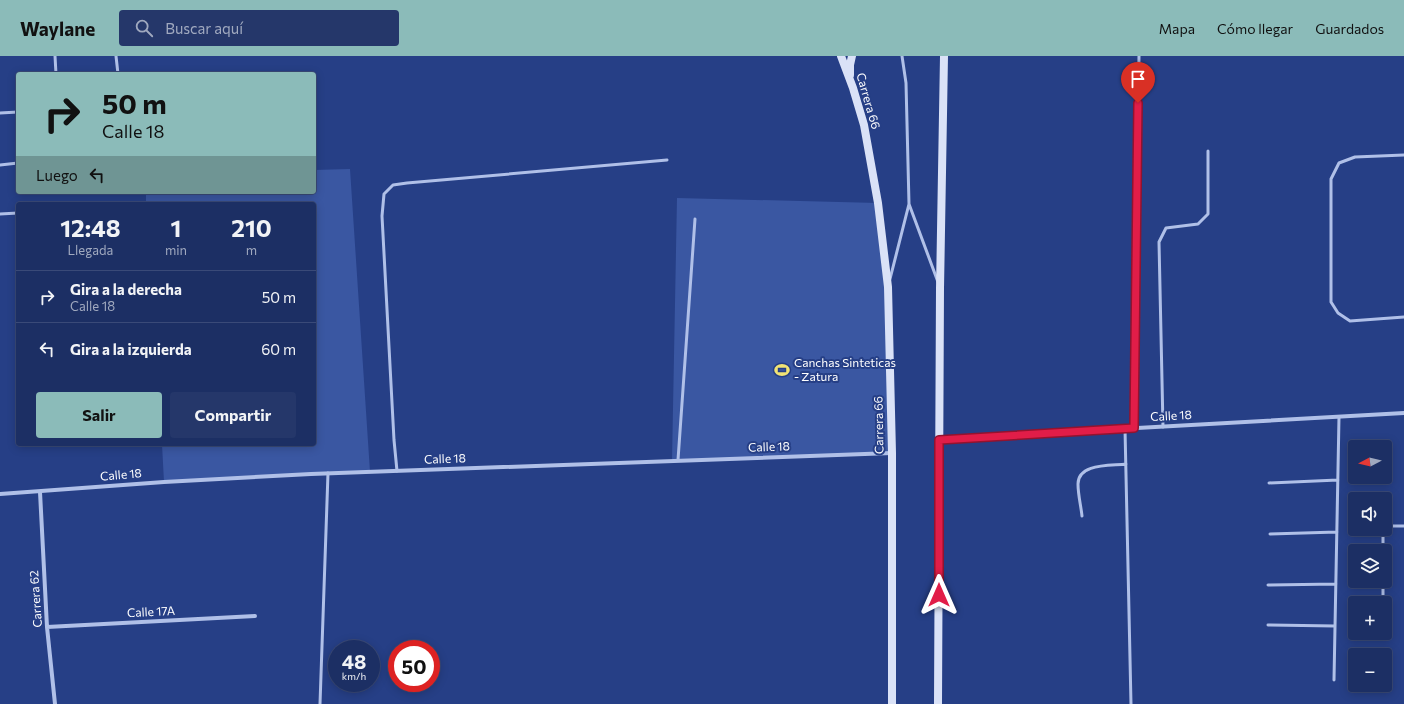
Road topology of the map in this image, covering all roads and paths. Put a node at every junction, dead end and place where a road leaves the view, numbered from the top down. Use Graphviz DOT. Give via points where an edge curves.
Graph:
graph roads {
  1 [pos="55,56"];
  2 [pos="116,56"];
  3 [pos="841,56"];
  4 [pos="852,56"];
  5 [pos="902,56"];
  6 [pos="1139,56"];
  7 [pos="943,57"];
  8 [pos="56,72"];
  9 [pos="118,72"];
  10 [pos="853,88"];
  11 [pos="16,112"];
  12 [pos="0,113"];
  13 [pos="1208,151"];
  14 [pos="1404,155"];
  15 [pos="667,160"];
  16 [pos="16,163"];
  17 [pos="0,165"];
  18 [pos="909,204"];
  19 [pos="16,213"];
  20 [pos="0,214"];
  21 [pos="695,219"];
  22 [pos="888,287"];
  23 [pos="940,289"];
  24 [pos="1404,317"];
  25 [pos="1404,413"];
  26 [pos="1339,417"];
  27 [pos="1163,427"];
  28 [pos="1134,428"];
  29 [pos="1125,429"];
  30 [pos="939,440"];
  31 [pos="892,453"];
  32 [pos="678,460"];
  33 [pos="1126,464"];
  34 [pos="397,471"];
  35 [pos="328,473"];
  36 [pos="1338,480"];
  37 [pos="1269,483"];
  38 [pos="40,492"];
  39 [pos="0,494"];
  40 [pos="1082,516"];
  41 [pos="1392,526"];
  42 [pos="1404,526"];
  43 [pos="1337,532"];
  44 [pos="1270,534"];
  45 [pos="1336,584"];
  46 [pos="1268,585"];
  47 [pos="255,616"];
  48 [pos="1268,625"];
  49 [pos="1335,626"];
  50 [pos="48,627"];
  51 [pos="1334,680"];
  52 [pos="55,704"];
  53 [pos="320,704"];
  54 [pos="892,704"];
  55 [pos="938,704"];
  56 [pos="1132,704"];
  1 -- 8 [label="lane"];
  2 -- 9 [label="lane"];
  3 -- 10 [label="main road, Carrera 66"];
  4 -- 10 [label="main road" via="850,77"];
  5 -- 18 [label="lane" via="906,83"];
  6 -- 28 [label="lane"];
  7 -- 23 [label="main road"];
  10 -- 22 [label="main road, Carrera 66" via="864,126 878,203"];
  11 -- 12 [label="lane"];
  13 -- 27 [label="lane" via="1208,214 1198,224 1166,228 1159,242"];
  14 -- 24 [label="lane" via="1355,157 1339,162 1331,179 1331,302 1338,313 1350,321"];
  15 -- 34 [label="lane" via="407,183 393,185 384,194 382,216"];
  16 -- 17 [label="lane"];
  18 -- 22 [label="lane"];
  18 -- 23 [label="lane"];
  19 -- 20 [label="lane"];
  21 -- 32 [label="lane"];
  22 -- 31 [label="main road, Carrera 66"];
  23 -- 30 [label="main road"];
  25 -- 26 [label="street, Calle 18"];
  26 -- 27 [label="street, Calle 18"];
  26 -- 36 [label="lane"];
  27 -- 28 [label="street, Calle 18"];
  28 -- 29 [label="street, Calle 18"];
  29 -- 30 [label="street, Calle 18"];
  29 -- 33 [label="lane"];
  30 -- 55 [label="main road"];
  31 -- 32 [label="street, Calle 18"];
  31 -- 54 [label="main road, Carrera 66"];
  32 -- 34 [label="street, Calle 18"];
  33 -- 40 [label="lane" via="1094,467 1083,472 1078,483"];
  33 -- 56 [label="lane"];
  34 -- 35 [label="street, Calle 18"];
  35 -- 38 [label="street, Calle 18"];
  35 -- 53 [label="lane"];
  36 -- 37 [label="lane"];
  36 -- 43 [label="lane"];
  38 -- 39 [label="street, Calle 18"];
  38 -- 50 [label="street, Carrera 62"];
  41 -- 42 [label="lane"];
  43 -- 44 [label="lane"];
  43 -- 45 [label="lane"];
  45 -- 46 [label="lane"];
  45 -- 49 [label="lane"];
  47 -- 50 [label="street, Calle 17A"];
  48 -- 49 [label="lane"];
  49 -- 51 [label="lane"];
  50 -- 52 [label="street, Carrera 62"];
}
